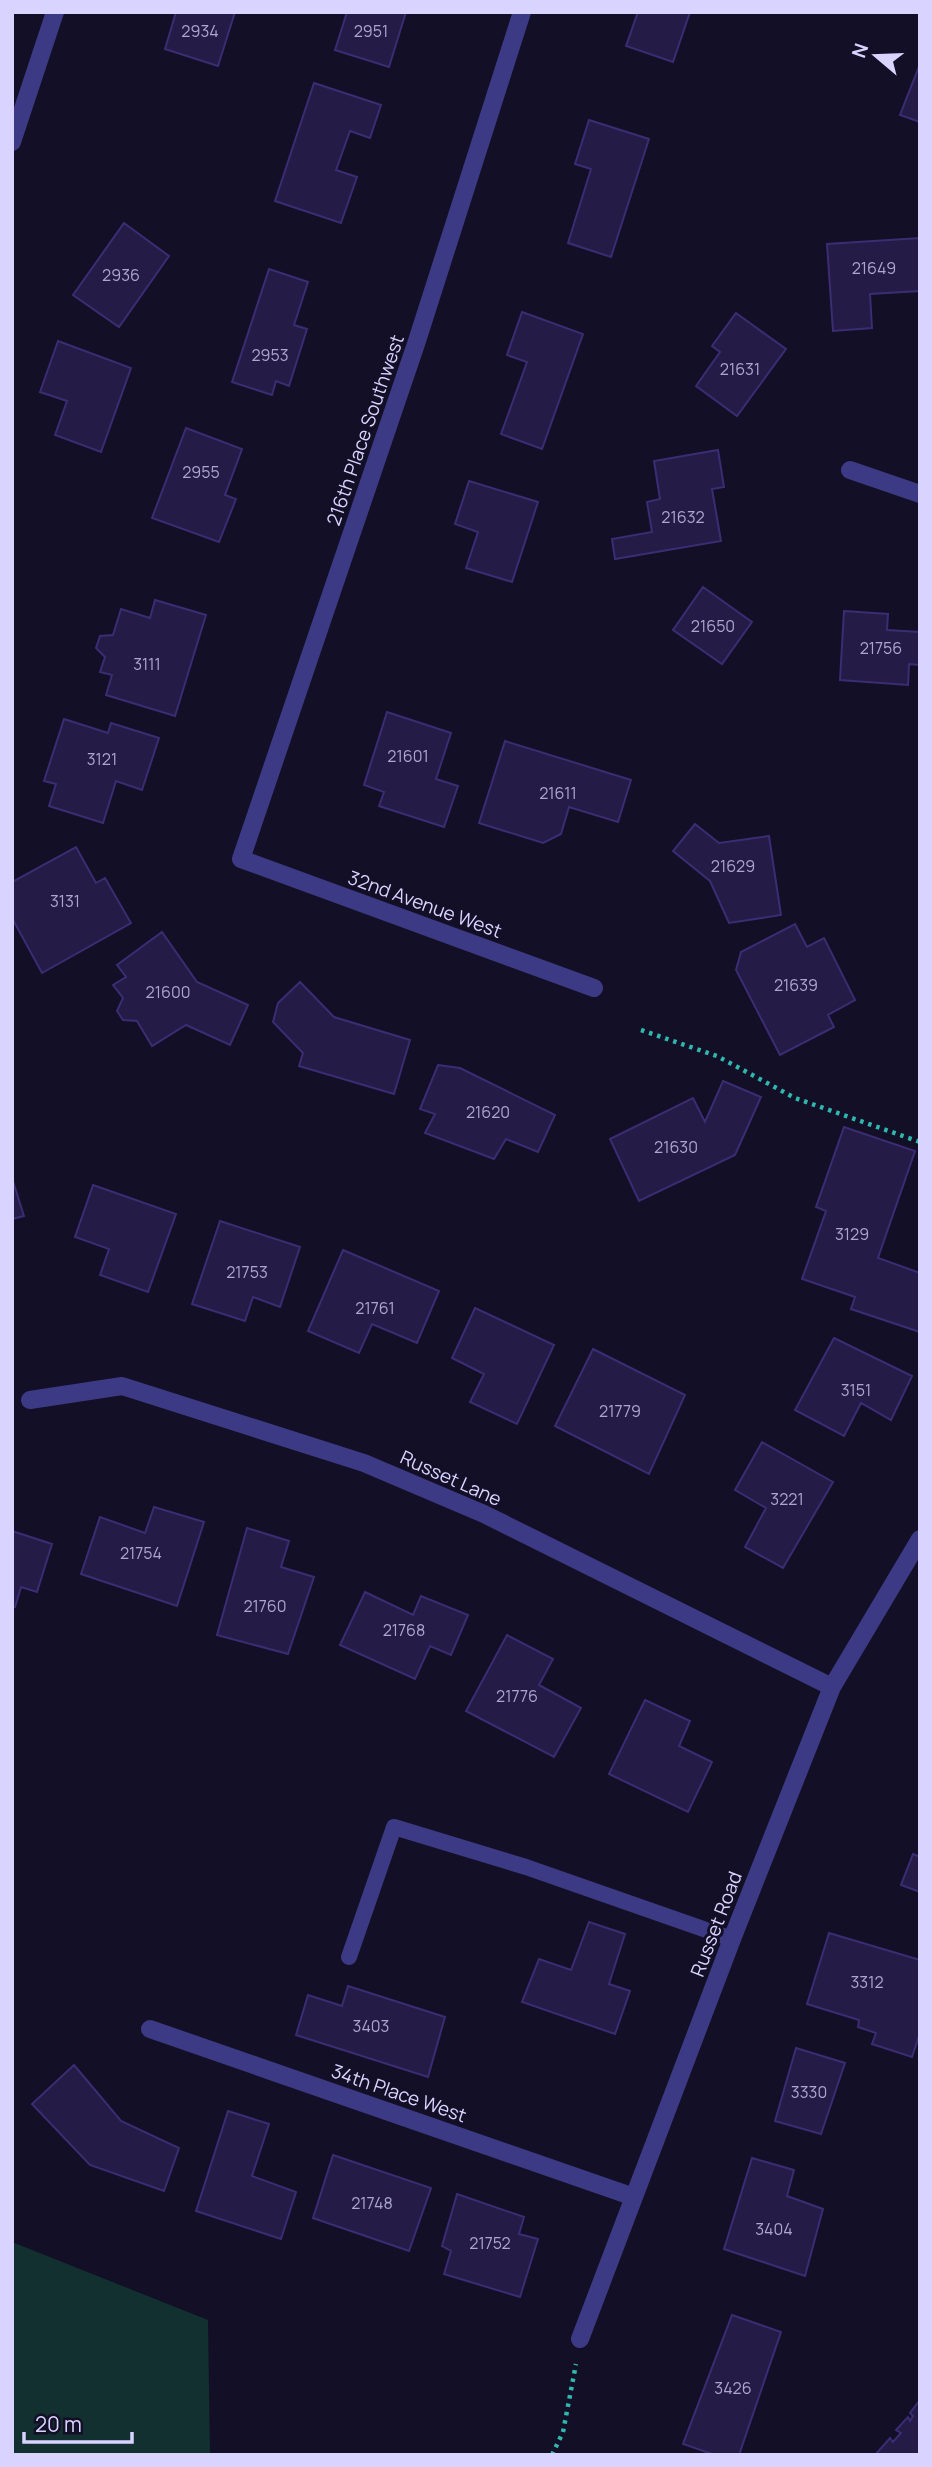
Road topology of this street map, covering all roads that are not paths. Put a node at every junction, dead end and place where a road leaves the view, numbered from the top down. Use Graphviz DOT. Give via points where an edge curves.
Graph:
graph roads {
  1 [pos="55,12"];
  2 [pos="522,12"];
  3 [pos="12,142"];
  4 [pos="850,470"];
  5 [pos="920,494"];
  6 [pos="241,859"];
  7 [pos="594,988"];
  8 [pos="30,1400"];
  9 [pos="920,1539"];
  10 [pos="832,1686"];
  11 [pos="732,1939"];
  12 [pos="349,1957"];
  13 [pos="150,2029"];
  14 [pos="635,2197"];
  15 [pos="580,2339"];
  1 -- 3 [label="street"];
  2 -- 6 [label="street, 216th Place Southwest" via="416,344"];
  4 -- 5 [label="street"];
  6 -- 7 [label="street, 32nd Avenue West"];
  8 -- 10 [label="street, Russet Lane" via="122,1386 364,1463 484,1514"];
  9 -- 10 [label="street, Russet Road"];
  10 -- 11 [label="street, Russet Road"];
  11 -- 12 [label="lane" via="526,1867 394,1827"];
  11 -- 14 [label="street, Russet Road"];
  13 -- 14 [label="street, 34th Place West"];
  14 -- 15 [label="street, Russet Road"];
}
